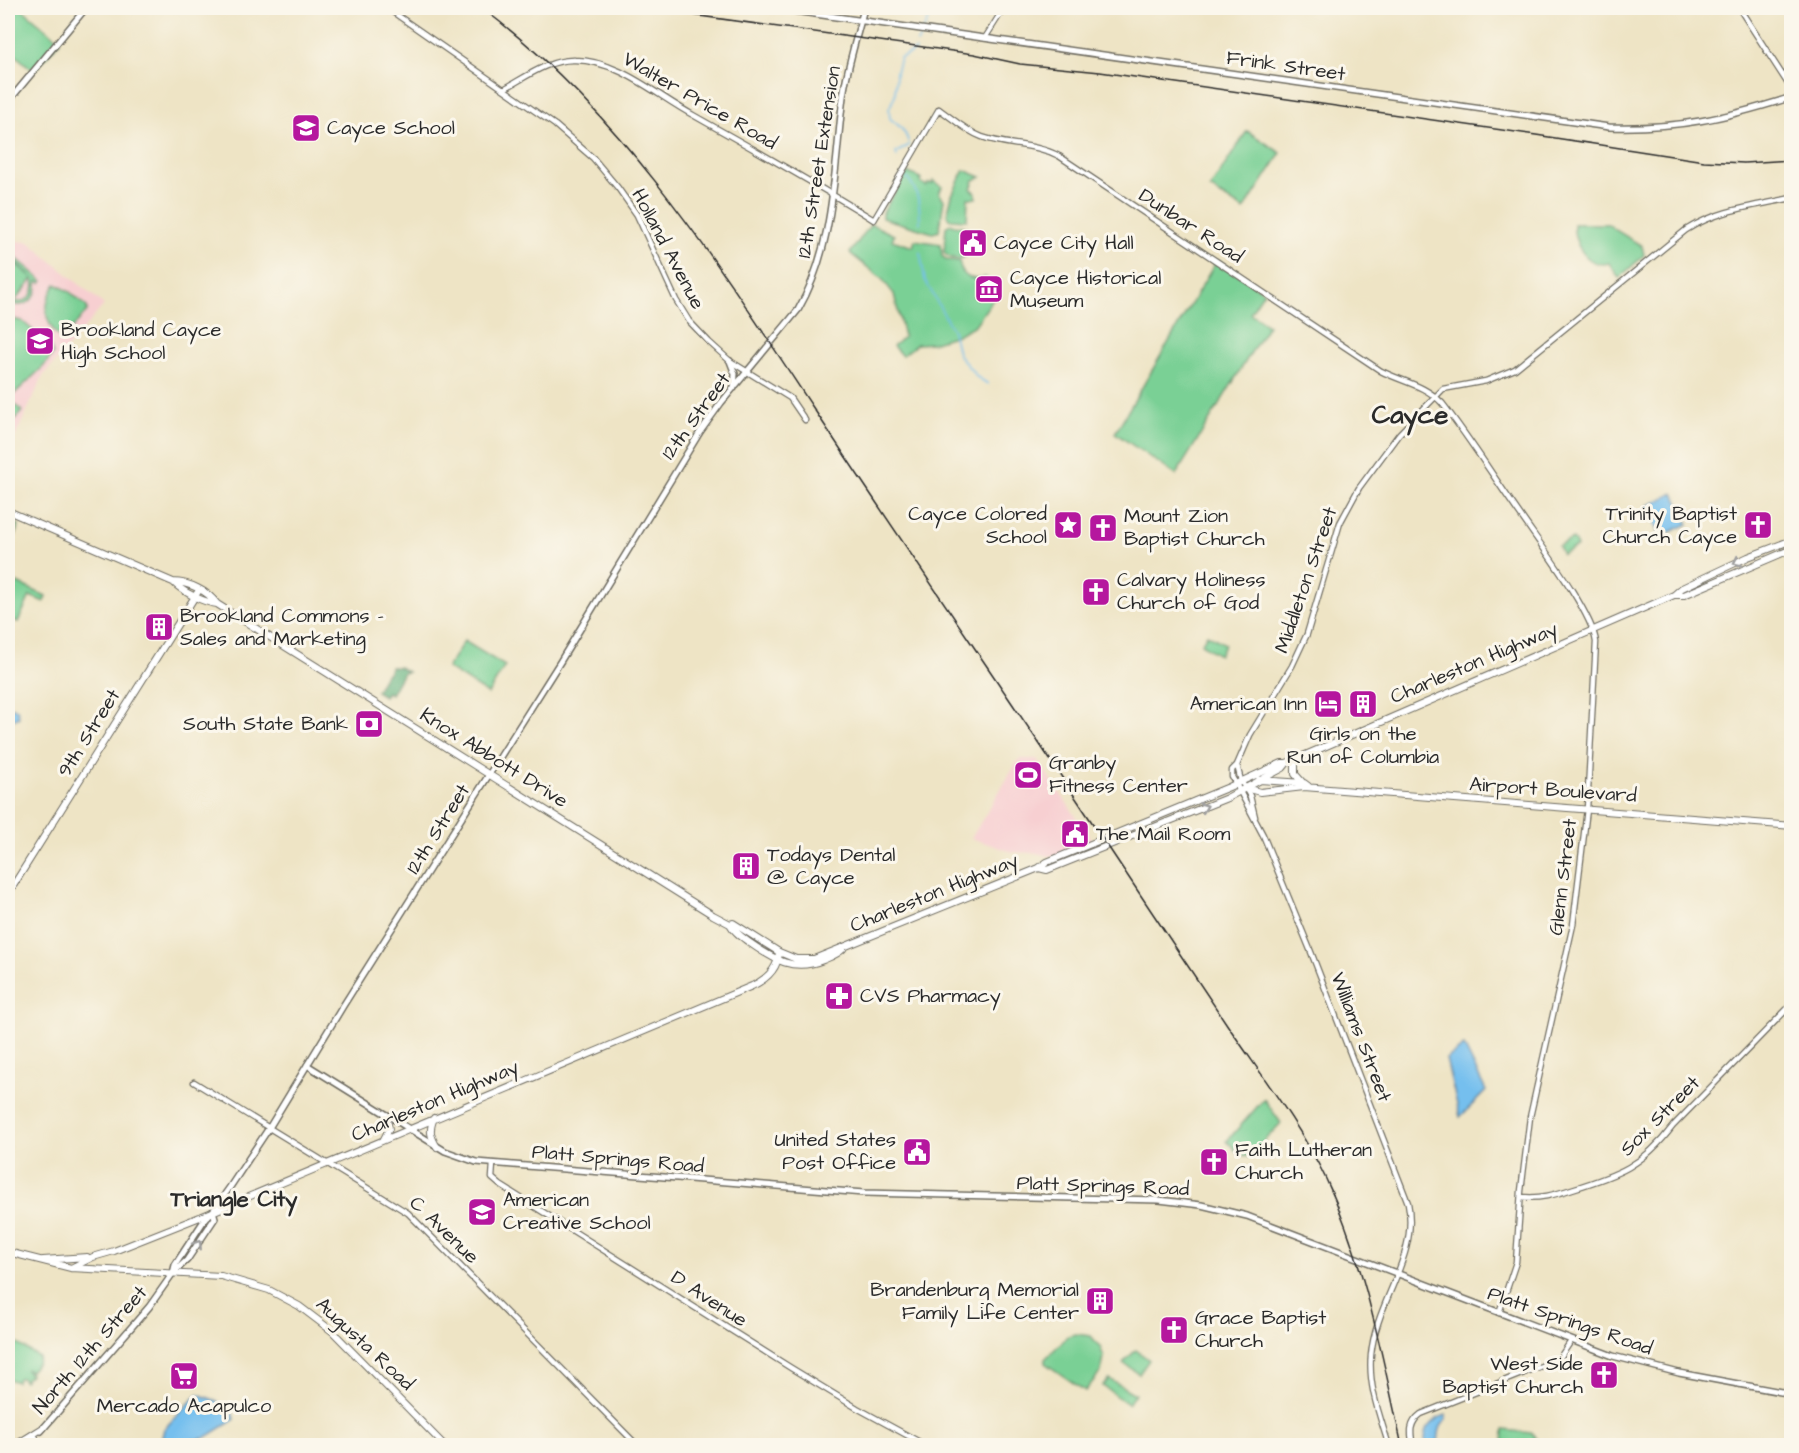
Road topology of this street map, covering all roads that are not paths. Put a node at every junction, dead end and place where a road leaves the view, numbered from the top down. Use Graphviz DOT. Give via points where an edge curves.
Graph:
graph roads {
  1 [pos="86,8"];
  2 [pos="387,8"];
  3 [pos="773,8"];
  4 [pos="864,8"];
  5 [pos="1004,8"];
  6 [pos="1739,8"];
  7 [pos="861,20"];
  8 [pos="986,38"];
  9 [pos="504,89"];
  10 [pos="1791,90"];
  11 [pos="1791,97"];
  12 [pos="8,102"];
  13 [pos="939,108"];
  14 [pos="832,194"];
  15 [pos="1791,198"];
  16 [pos="730,361"];
  17 [pos="747,372"];
  18 [pos="1420,386"];
  19 [pos="734,388"];
  20 [pos="1436,397"];
  21 [pos="805,420"];
  22 [pos="8,511"];
  23 [pos="1791,540"];
  24 [pos="1791,549"];
  25 [pos="197,593"];
  26 [pos="1674,595"];
  27 [pos="1593,630"];
  28 [pos="1299,758"];
  29 [pos="1287,763"];
  30 [pos="489,775"];
  31 [pos="1259,780"];
  32 [pos="1238,783"];
  33 [pos="1304,783"];
  34 [pos="1311,788"];
  35 [pos="1244,792"];
  36 [pos="1587,808"];
  37 [pos="1791,826"];
  38 [pos="1039,868"];
  39 [pos="8,894"];
  40 [pos="730,924"];
  41 [pos="753,936"];
  42 [pos="843,949"];
  43 [pos="779,952"];
  44 [pos="776,959"];
  45 [pos="1791,1004"];
  46 [pos="307,1065"];
  47 [pos="194,1082"];
  48 [pos="386,1115"];
  49 [pos="434,1118"];
  50 [pos="268,1128"];
  51 [pos="408,1129"];
  52 [pos="384,1139"];
  53 [pos="437,1147"];
  54 [pos="329,1164"];
  55 [pos="493,1164"];
  56 [pos="1521,1197"];
  57 [pos="213,1211"];
  58 [pos="8,1252"];
  59 [pos="93,1257"];
  60 [pos="36,1261"];
  61 [pos="71,1269"];
  62 [pos="1397,1272"];
  63 [pos="173,1273"];
  64 [pos="1500,1313"];
  65 [pos="1572,1341"];
  66 [pos="1791,1394"];
  67 [pos="43,1428"];
  68 [pos="34,1438"];
  69 [pos="14,1446"];
  70 [pos="28,1446"];
  71 [pos="33,1446"];
  72 [pos="446,1446"];
  73 [pos="638,1446"];
  74 [pos="927,1446"];
  75 [pos="1389,1446"];
  76 [pos="1413,1446"];
  1 -- 12 [label="main road"];
  2 -- 9 [label="street, Holland Avenue"];
  3 -- 7 [label="main road, Frink Street"];
  4 -- 7 [label="main road, 12th Street Extension"];
  5 -- 8 [label="street"];
  6 -- 10 [label="street"];
  7 -- 8 [label="main road, Frink Street"];
  7 -- 14 [label="main road, 12th Street Extension" via="846,78"];
  8 -- 11 [label="main road, Frink Street" via="1608,127 1689,124"];
  9 -- 14 [label="street, Walter Price Road" via="555,62 600,63"];
  9 -- 16 [label="street, Holland Avenue" via="564,132 610,177 640,221 689,321"];
  13 -- 14 [label="street, Walter Price Road" via="874,220"];
  13 -- 18 [label="street, Dunbar Road" via="982,137 1029,145 1059,156 1381,370"];
  14 -- 17 [label="main road, 12th Street Extension" via="814,279 798,310"];
  15 -- 20 [label="street, Middleton Street" via="1701,220 1515,369 1486,381 1443,389"];
  16 -- 17 [label="street, Holland Avenue"];
  16 -- 19 [label="main road" via="735,374"];
  17 -- 19 [label="main road, 12th Street"];
  17 -- 21 [label="street, Holland Avenue" via="790,398"];
  18 -- 20 [label="street, Glenn Street"];
  19 -- 30 [label="main road, 12th Street" via="677,467 632,547"];
  20 -- 27 [label="street, Glenn Street" via="1552,561"];
  20 -- 32 [label="street, Middleton Street" via="1388,448 1351,499 1337,532 1307,634 1232,770"];
  22 -- 25 [label="main road, Knox Abbott Drive"];
  23 -- 26 [label="main road, Charleston Highway, one-way"];
  24 -- 26 [label="main road, Charleston Highway" via="1684,595"];
  25 -- 30 [label="main road, Knox Abbott Drive"];
  25 -- 39 [label="main road, 9th Street"];
  26 -- 27 [label="main road, Charleston Highway"];
  27 -- 28 [label="main road, Charleston Highway"];
  27 -- 36 [label="street, Glenn Street" via="1597,651"];
  28 -- 29 [label="main road, Charleston Highway"];
  28 -- 33 [label="main road" via="1295,774"];
  29 -- 31 [label="main road, Charleston Highway"];
  29 -- 32 [label="main road, Charleston Highway"];
  30 -- 40 [label="main road, Knox Abbott Drive"];
  30 -- 46 [label="main road, 12th Street"];
  31 -- 32 [label="main road"];
  31 -- 33 [label="main road"];
  31 -- 35 [label="main road, Charleston Highway"];
  32 -- 35 [label="street, Middleton Street"];
  32 -- 38 [label="main road, Charleston Highway"];
  33 -- 34 [label="main road"];
  34 -- 35 [label="main road, Airport Boulevard"];
  34 -- 36 [label="main road, Airport Boulevard"];
  38 -- 35 [label="main road, Charleston Highway, one-way" via="1047,870"];
  35 -- 62 [label="street, Williams Street" via="1408,1203 1410,1234"];
  36 -- 37 [label="main road, Airport Boulevard"];
  36 -- 56 [label="street, Glenn Street" via="1571,942 1530,1117"];
  38 -- 42 [label="main road, Charleston Highway"];
  40 -- 41 [label="main road, Knox Abbott Drive"];
  40 -- 44 [label="main road, Charleston Highway" via="734,931"];
  41 -- 43 [label="main road, Charleston Highway"];
  42 -- 43 [label="main road, Charleston Highway" via="814,959 796,959"];
  42 -- 44 [label="main road, Charleston Highway" via="809,965 790,965"];
  43 -- 44 [label="main road"];
  44 -- 49 [label="main road, Charleston Highway" via="768,977 744,990"];
  45 -- 56 [label="street, Sox Street" via="1661,1142 1634,1165 1609,1178 1544,1198"];
  46 -- 48 [label="main road"];
  46 -- 50 [label="main road, 12th Street"];
  47 -- 50 [label="street, C Avenue"];
  48 -- 51 [label="main road"];
  48 -- 52 [label="main road" via="389,1128"];
  49 -- 51 [label="main road, Charleston Highway"];
  49 -- 53 [label="main road" via="430,1128"];
  50 -- 54 [label="street, C Avenue"];
  50 -- 57 [label="main road, 12th Street"];
  51 -- 52 [label="main road, Charleston Highway"];
  51 -- 53 [label="main road"];
  52 -- 54 [label="main road, Charleston Highway"];
  53 -- 55 [label="main road, Platt Springs Road" via="456,1156"];
  54 -- 57 [label="main road, Charleston Highway"];
  54 -- 73 [label="street, C Avenue" via="408,1213"];
  55 -- 62 [label="main road, Platt Springs Road" via="865,1193 1180,1202 1236,1212"];
  55 -- 74 [label="street, D Avenue" via="492,1178 500,1185 791,1368"];
  56 -- 64 [label="street, Glenn Street" via="1516,1262"];
  57 -- 59 [label="main road, Charleston Highway"];
  57 -- 63 [label="main road, 12th Street" via="214,1218 198,1244"];
  58 -- 60 [label="main road, Augusta Road"];
  59 -- 60 [label="main road"];
  59 -- 61 [label="main road"];
  60 -- 61 [label="main road, Augusta Road"];
  61 -- 63 [label="main road, Augusta Road"];
  62 -- 64 [label="main road, Platt Springs Road"];
  62 -- 75 [label="street, Williams Street" via="1377,1324 1371,1359 1375,1401"];
  63 -- 67 [label="main road, North 12th Street" via="149,1307"];
  63 -- 72 [label="main road, Augusta Road" via="242,1281 299,1306 346,1343"];
  64 -- 65 [label="main road, Platt Springs Road"];
  65 -- 66 [label="main road, Platt Springs Road" via="1677,1372"];
  65 -- 76 [label="street" via="1559,1359 1420,1414 1412,1423"];
  67 -- 68 [label="main road, North 12th Street"];
  67 -- 69 [label="main road"];
  68 -- 70 [label="main road, North 12th Street"];
  68 -- 71 [label="main road"];
}
